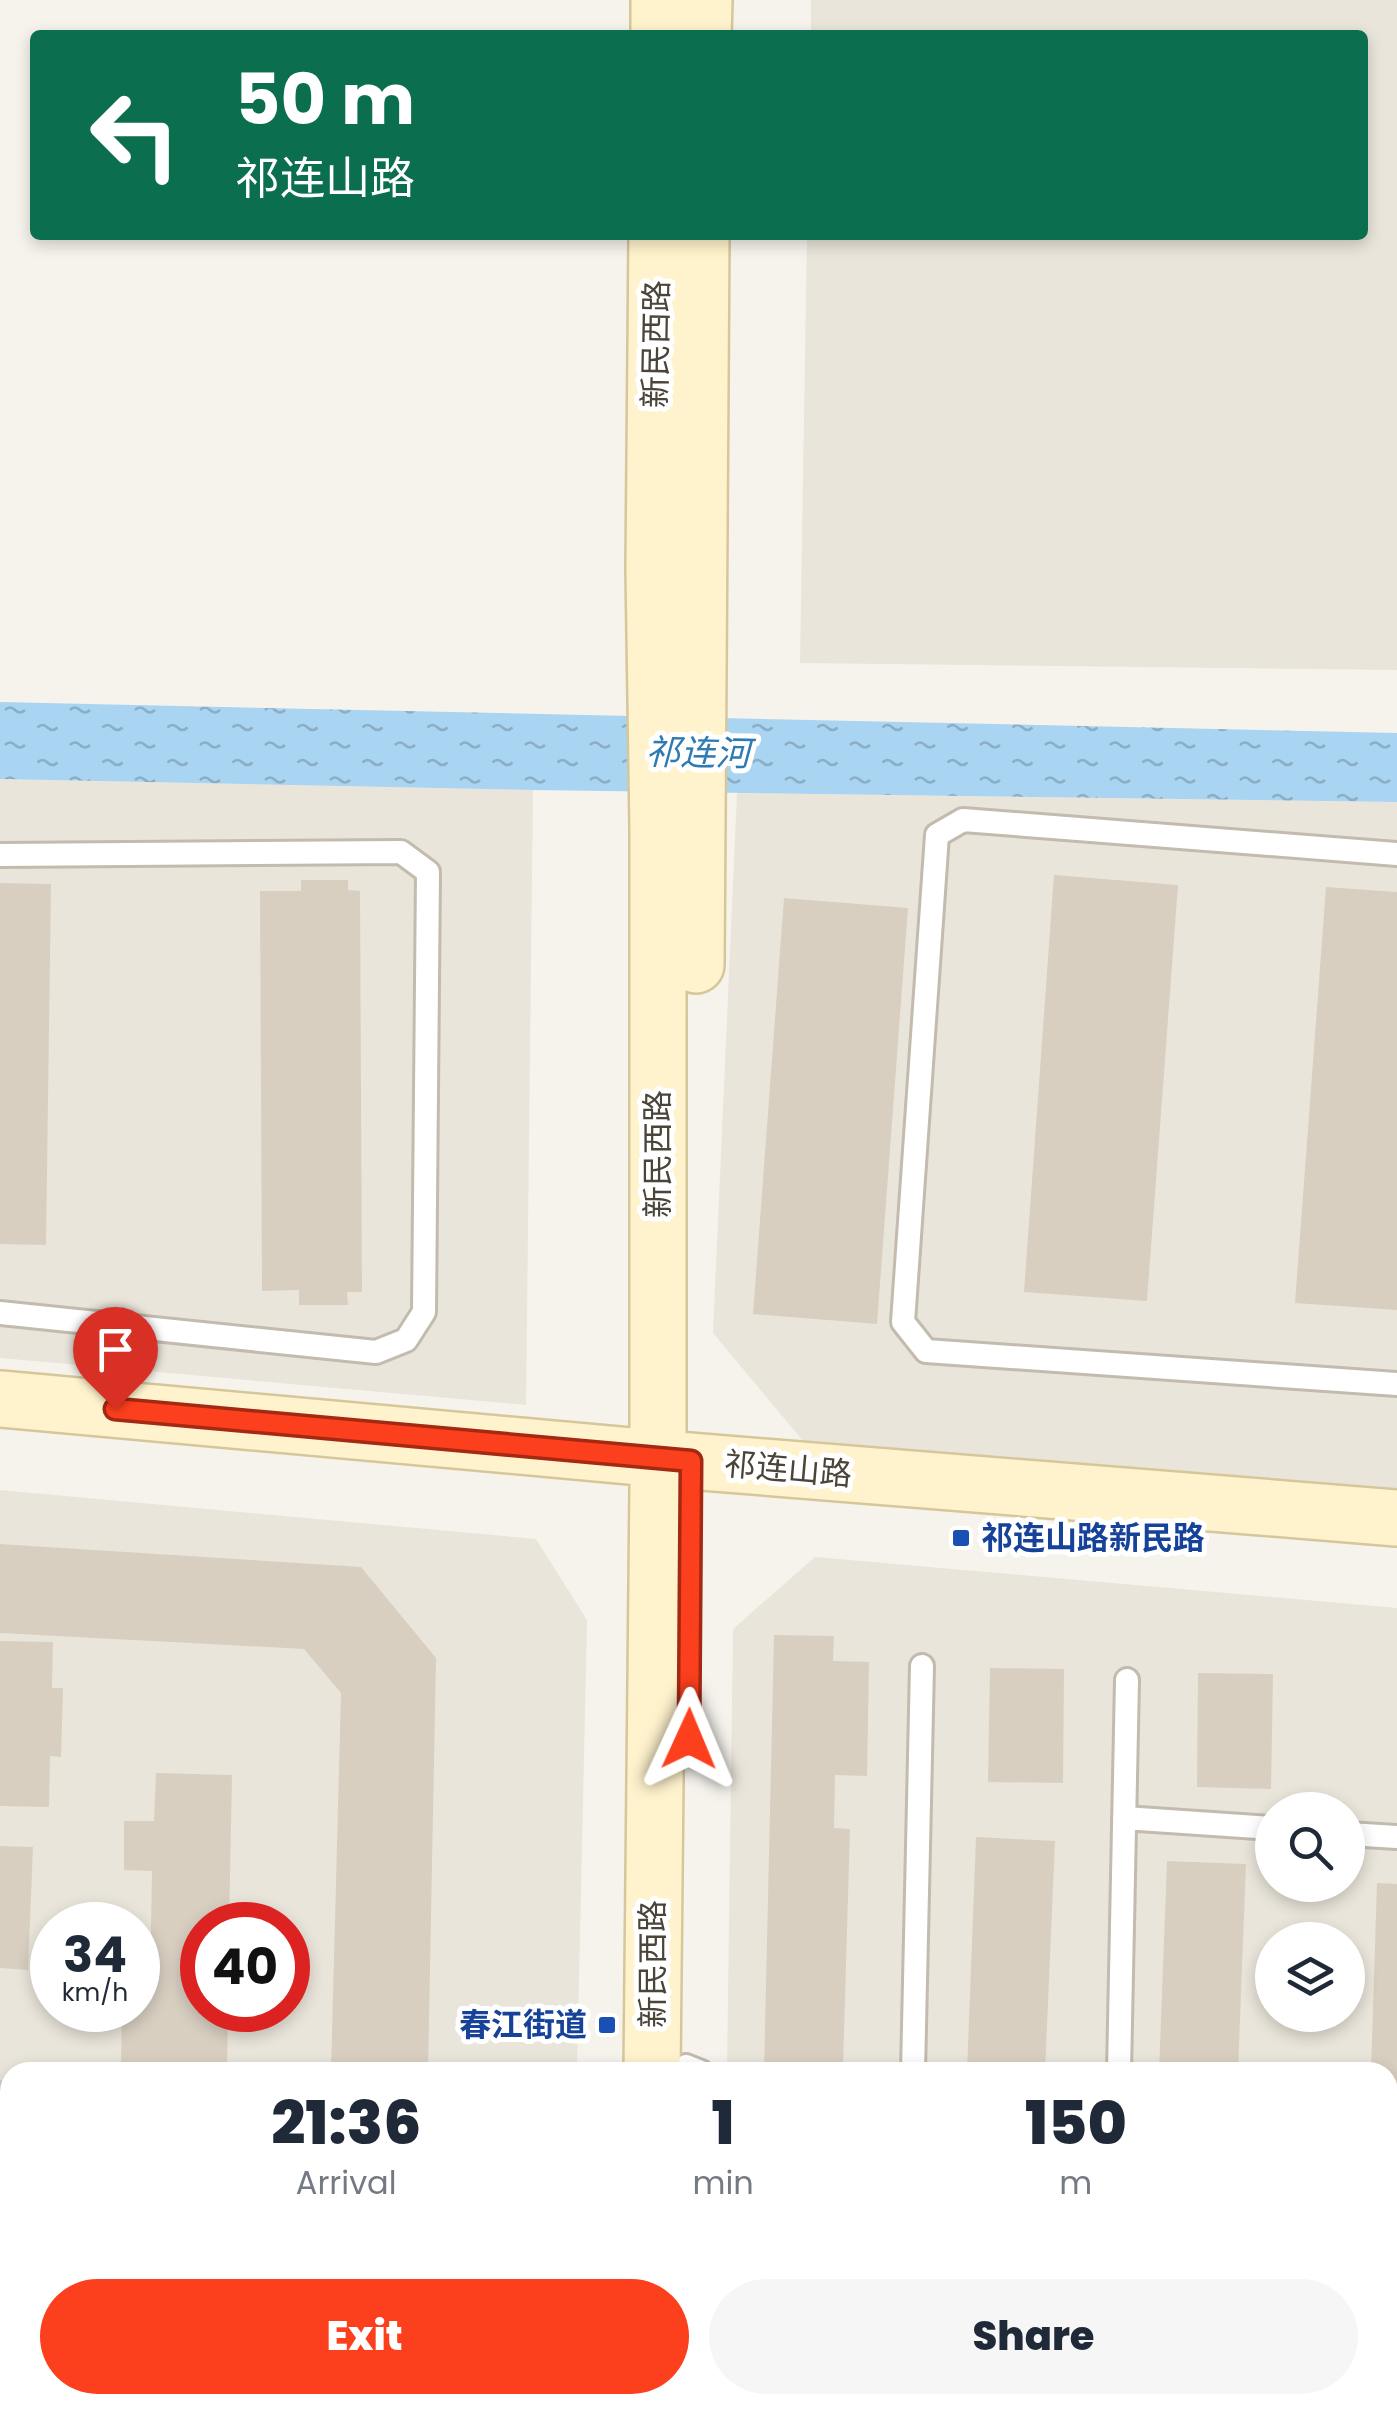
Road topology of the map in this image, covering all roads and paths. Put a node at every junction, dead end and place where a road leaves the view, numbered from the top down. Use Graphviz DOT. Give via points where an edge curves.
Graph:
graph roads {
  1 [pos="660,0"];
  2 [pos="704,0"];
  3 [pos="659,30"];
  4 [pos="703,30"];
  5 [pos="657,240"];
  6 [pos="701,240"];
  7 [pos="675,673"];
  8 [pos="0,854"];
  9 [pos="1397,854"];
  10 [pos="0,1313"];
  11 [pos="1397,1384"];
  12 [pos="0,1398"];
  13 [pos="0,1428"];
  14 [pos="674,1473"];
  15 [pos="1397,1518"];
  16 [pos="1397,1547"];
  17 [pos="922,1666"];
  18 [pos="1127,1680"];
  19 [pos="1124,1818"];
  20 [pos="1255,1827"];
  21 [pos="1365,1835"];
  22 [pos="1397,1837"];
  23 [pos="681,2062"];
  24 [pos="913,2062"];
  25 [pos="1118,2062"];
  1 -- 3 [label="street"];
  2 -- 4 [label="street"];
  5 -- 7 [label="street, 新民西路"];
  6 -- 7 [label="street, 新民西路"];
  7 -- 14 [label="street, 新民西路"];
  8 -- 10 [label="lane" via="401,852 428,872 424,1312 406,1340 376,1352"];
  9 -- 11 [label="lane" via="962,820 937,835 903,1322 926,1351"];
  12 -- 14 [label="street, 祁连山路"];
  13 -- 14 [label="street, 祁连山路"];
  14 -- 15 [label="street, 祁连山路"];
  14 -- 16 [label="street, 祁连山路"];
  14 -- 23 [label="street, 新民西路"];
  17 -- 24 [label="lane"];
  18 -- 19 [label="lane"];
  19 -- 20 [label="lane"];
  19 -- 25 [label="lane"];
  21 -- 22 [label="lane"];
}
